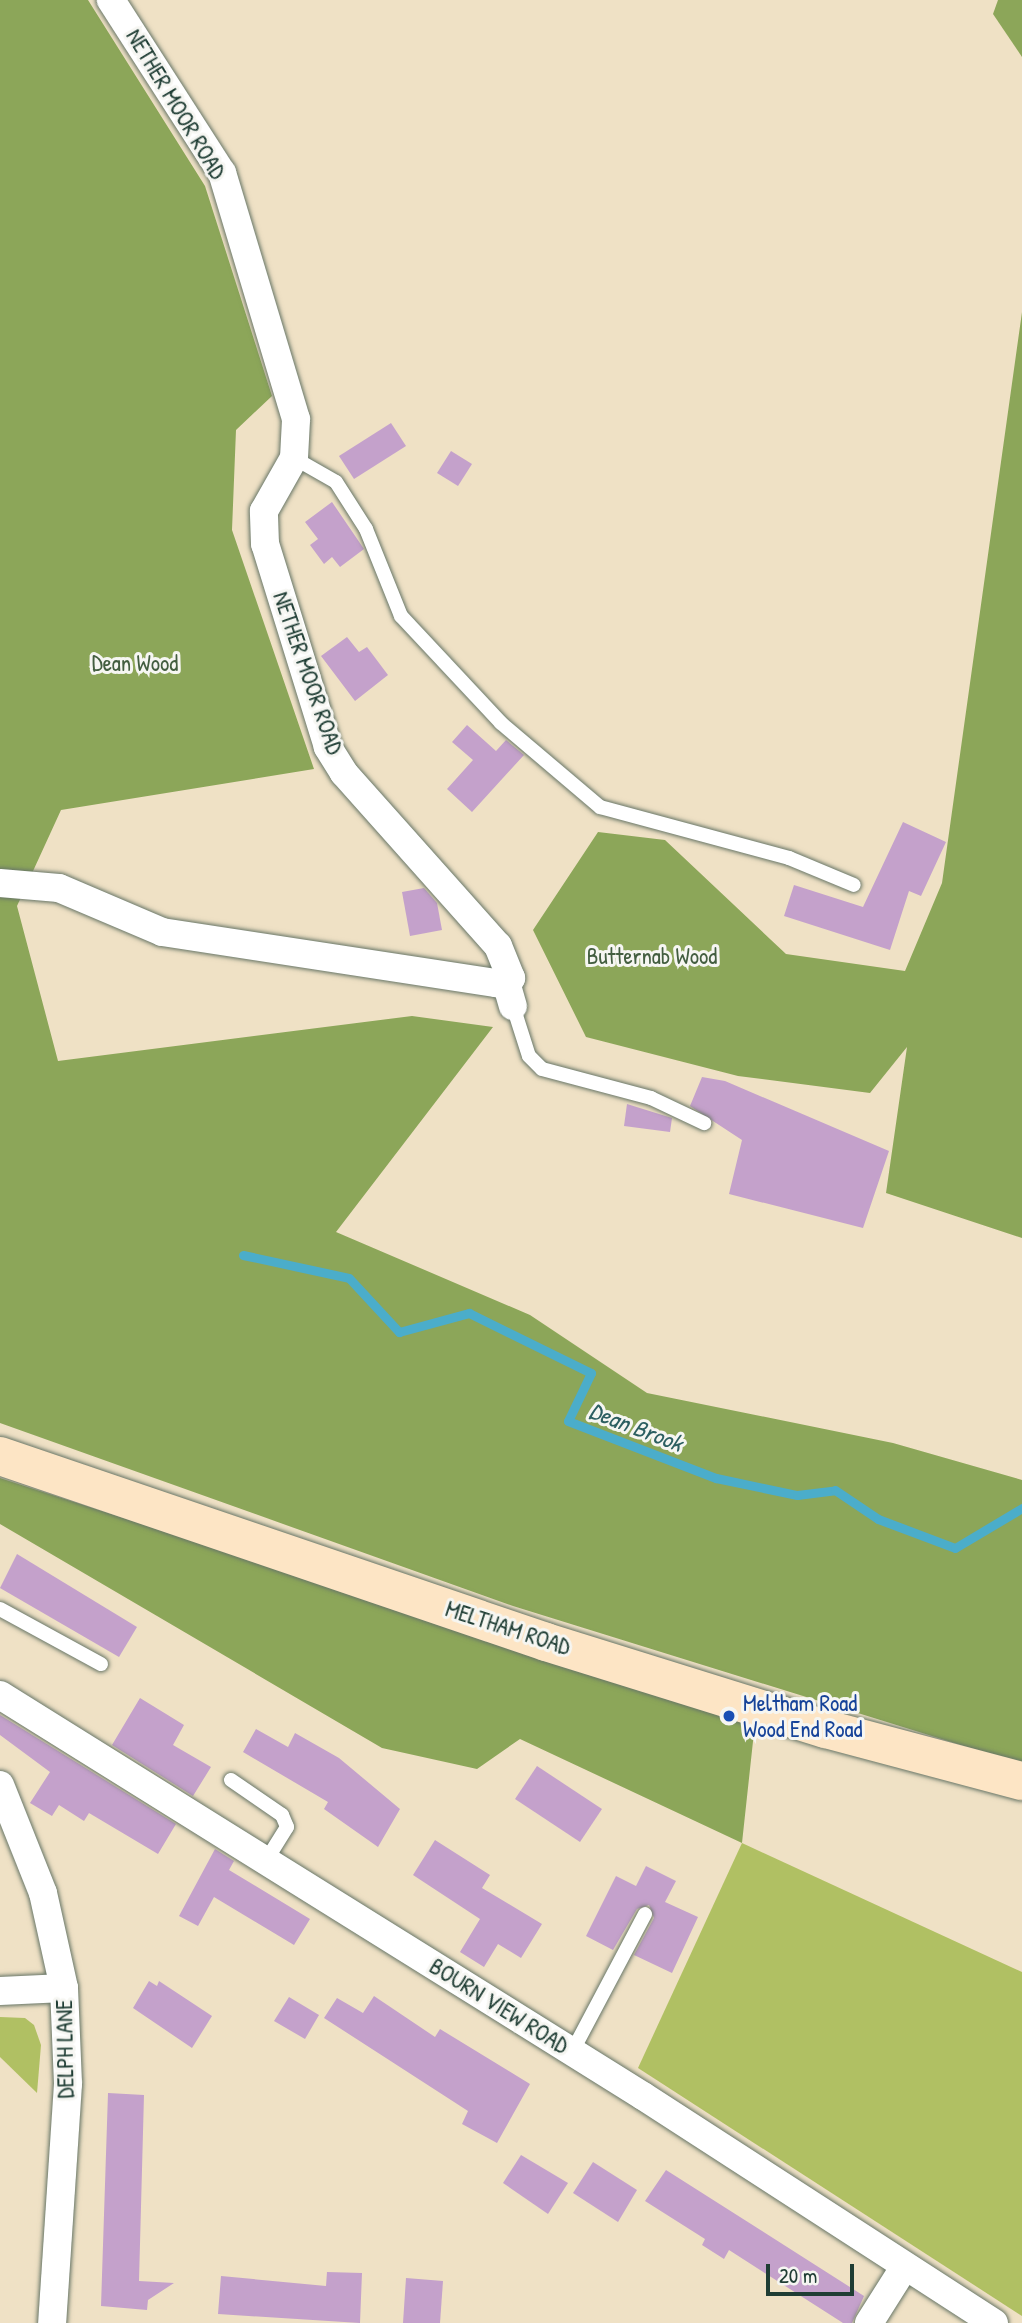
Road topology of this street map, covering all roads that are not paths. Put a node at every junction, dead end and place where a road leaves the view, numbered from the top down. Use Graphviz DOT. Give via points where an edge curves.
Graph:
graph roads {
  1 [pos="111,0"];
  2 [pos="294,458"];
  3 [pos="0,883"];
  4 [pos="854,885"];
  5 [pos="510,994"];
  6 [pos="704,1123"];
  7 [pos="0,1456"];
  8 [pos="0,1609"];
  9 [pos="102,1664"];
  10 [pos="0,1695"];
  11 [pos="231,1780"];
  12 [pos="1022,1781"];
  13 [pos="0,1785"];
  14 [pos="266,1861"];
  15 [pos="645,1914"];
  16 [pos="64,1988"];
  17 [pos="0,1991"];
  18 [pos="572,2052"];
  19 [pos="905,2266"];
  20 [pos="52,2323"];
  21 [pos="869,2323"];
  22 [pos="994,2323"];
  1 -- 2 [label="street, NETHER MOOR ROAD" via="222,173 296,419"];
  2 -- 4 [label="lane" via="336,482 366,529 401,616 501,723 600,807 789,858"];
  2 -- 5 [label="street, NETHER MOOR ROAD" via="264,511 265,544 328,747 344,773 498,946 512,971"];
  3 -- 5 [label="street" via="60,888 162,932"];
  5 -- 6 [label="lane" via="529,1056 542,1069 651,1098"];
  7 -- 12 [label="main road, MELTHAM ROAD" via="546,1642 826,1729"];
  8 -- 9 [label="lane"];
  10 -- 14 [label="street, BOURN VIEW ROAD"];
  11 -- 14 [label="lane" via="282,1815 287,1827"];
  13 -- 16 [label="street, DELPH LANE" via="43,1893"];
  14 -- 18 [label="street, BOURN VIEW ROAD"];
  15 -- 18 [label="lane"];
  16 -- 17 [label="street"];
  16 -- 20 [label="street, DELPH LANE" via="68,2084"];
  18 -- 19 [label="street, BOURN VIEW ROAD"];
  19 -- 21 [label="street"];
  19 -- 22 [label="street, BOURN VIEW ROAD"];
}
